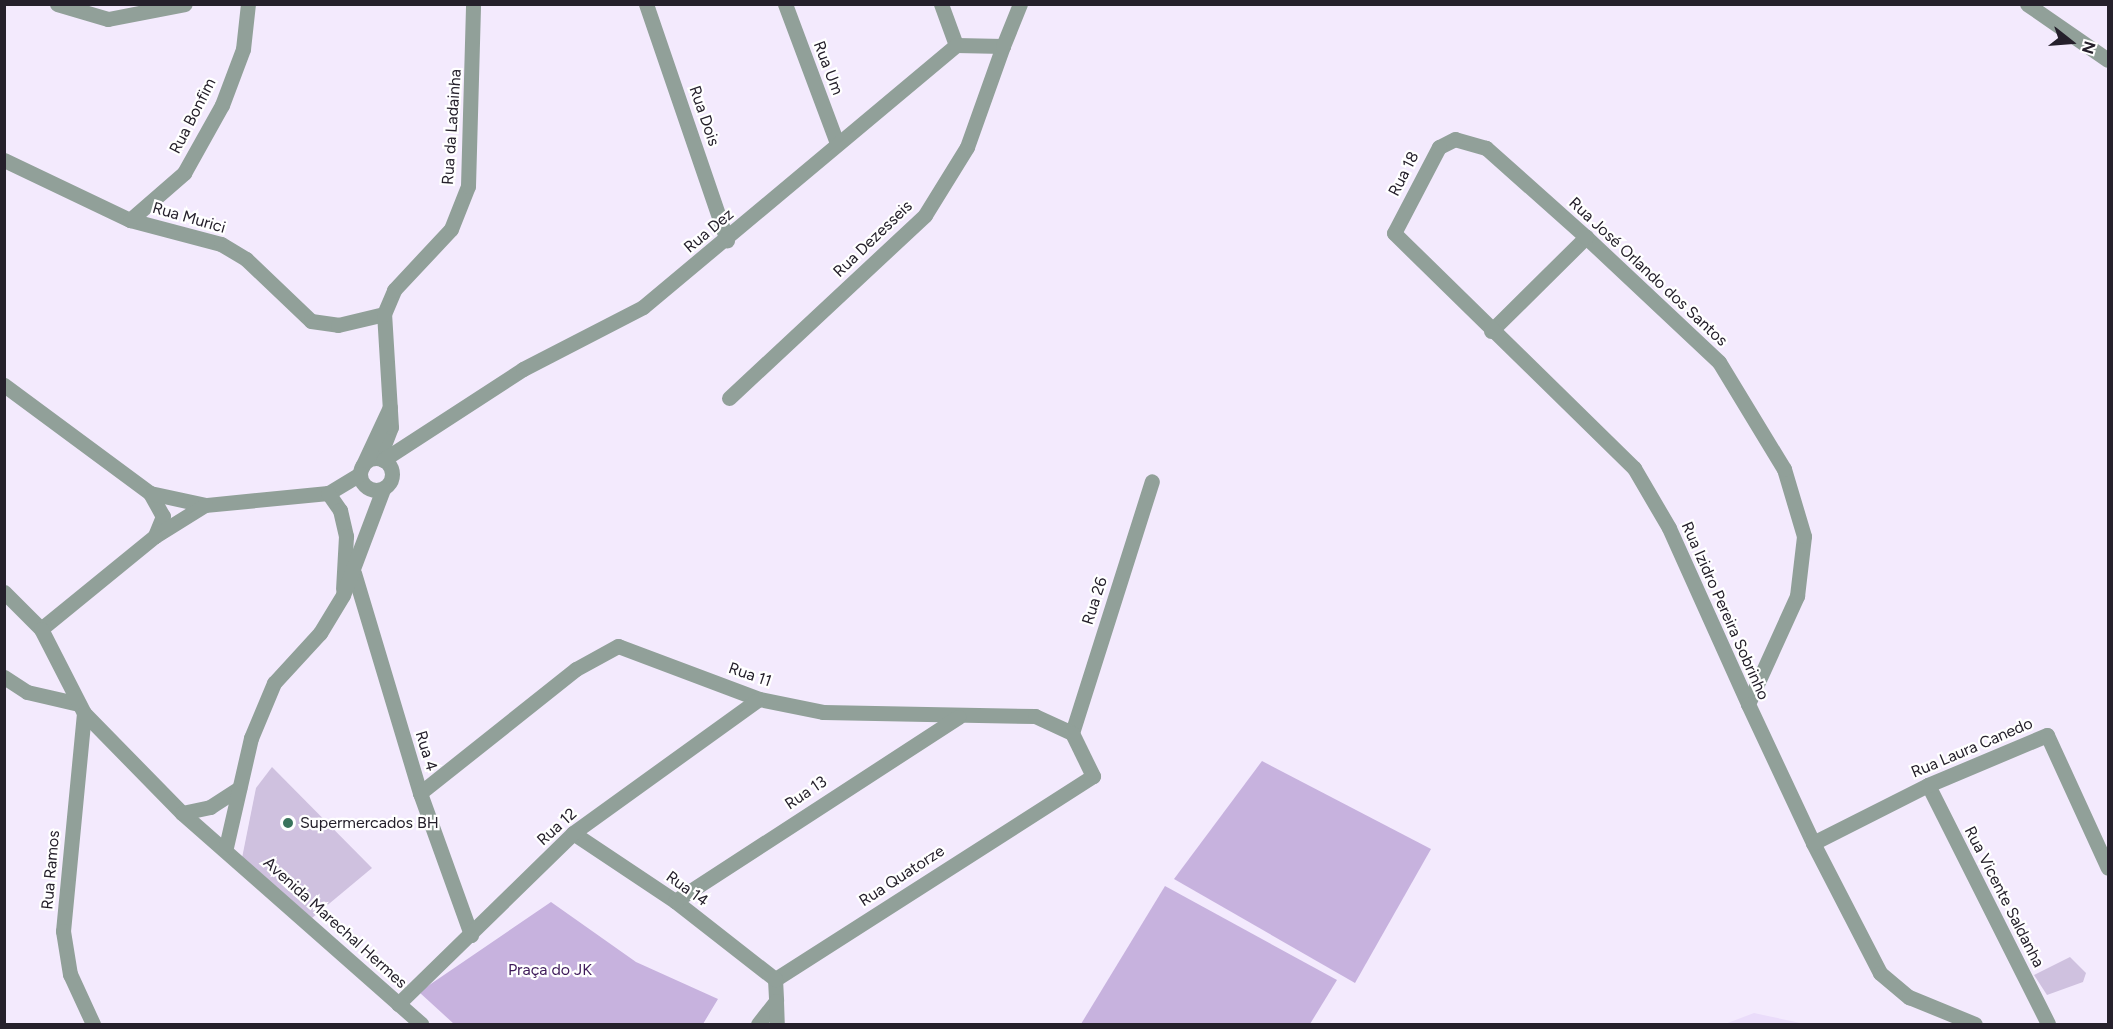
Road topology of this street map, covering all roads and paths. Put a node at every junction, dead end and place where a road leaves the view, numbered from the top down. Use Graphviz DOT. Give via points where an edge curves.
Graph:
graph roads {
  1 [pos="57,4"];
  2 [pos="185,4"];
  3 [pos="248,4"];
  4 [pos="472,4"];
  5 [pos="646,4"];
  6 [pos="785,4"];
  7 [pos="941,4"];
  8 [pos="1020,4"];
  9 [pos="2027,4"];
  10 [pos="956,45"];
  11 [pos="1003,46"];
  12 [pos="2109,60"];
  13 [pos="1455,139"];
  14 [pos="837,143"];
  15 [pos="4,160"];
  16 [pos="130,220"];
  17 [pos="1394,233"];
  18 [pos="1586,237"];
  19 [pos="727,240"];
  20 [pos="384,314"];
  21 [pos="1491,331"];
  22 [pos="4,385"];
  23 [pos="729,399"];
  24 [pos="392,405"];
  25 [pos="384,463"];
  26 [pos="361,472"];
  27 [pos="1152,481"];
  28 [pos="383,489"];
  29 [pos="150,493"];
  30 [pos="328,493"];
  31 [pos="205,505"];
  32 [pos="155,536"];
  33 [pos="354,573"];
  34 [pos="4,592"];
  35 [pos="343,595"];
  36 [pos="40,629"];
  37 [pos="4,677"];
  38 [pos="759,699"];
  39 [pos="1748,704"];
  40 [pos="82,708"];
  41 [pos="958,717"];
  42 [pos="1072,733"];
  43 [pos="1928,785"];
  44 [pos="239,788"];
  45 [pos="420,794"];
  46 [pos="182,813"];
  47 [pos="573,833"];
  48 [pos="1813,843"];
  49 [pos="226,847"];
  50 [pos="2109,868"];
  51 [pos="675,902"];
  52 [pos="471,935"];
  53 [pos="775,979"];
  54 [pos="776,1001"];
  55 [pos="398,1004"];
  56 [pos="93,1024"];
  57 [pos="422,1024"];
  58 [pos="758,1024"];
  59 [pos="777,1024"];
  60 [pos="1975,1024"];
  61 [pos="2048,1024"];
  1 -- 2 [label="street" via="108,19"];
  3 -- 16 [label="street, Rua Bonfim" via="243,49 222,105 184,173"];
  4 -- 20 [label="street, Rua da Ladainha" via="476,27 462,208 394,290"];
  5 -- 19 [label="street, Rua Dois"];
  6 -- 14 [label="street, Rua Um"];
  7 -- 10 [label="street"];
  8 -- 11 [label="street, Rua Dezesseis"];
  9 -- 12 [label="street"];
  10 -- 11 [label="street"];
  10 -- 14 [label="street, Rua Dez"];
  11 -- 23 [label="street, Rua Dezesseis" via="967,147 925,215"];
  13 -- 17 [label="street, Rua 18" via="1439,147"];
  13 -- 18 [label="street, Rua José Orlando dos Santos" via="1486,148"];
  14 -- 19 [label="street, Rua Dez"];
  15 -- 16 [label="street, Rua Murici"];
  16 -- 20 [label="street, Rua Murici" via="221,243 246,259 311,321 338,325"];
  17 -- 21 [label="street, Rua Izidro Pereira Sobrinho"];
  18 -- 21 [label="street"];
  18 -- 39 [label="street, Rua José Orlando dos Santos" via="1719,362 1784,469 1804,536 1797,596"];
  19 -- 25 [label="street, Rua Dez" via="643,307 523,369 420,433"];
  20 -- 24 [label="street, Rua da Ladainha"];
  21 -- 39 [label="street, Rua Izidro Pereira Sobrinho" via="1634,468 1669,528"];
  22 -- 29 [label="street"];
  24 -- 25 [label="street, Rua da Ladainha"];
  24 -- 26 [label="street"];
  25 -- 26 [label="street, Rua Dez"];
  25 -- 28 [label="street, Rua da Ladainha"];
  26 -- 28 [label="street" via="368,488"];
  26 -- 30 [label="street"];
  27 -- 42 [label="street, Rua 26"];
  28 -- 33 [label="street, Rua da Ladainha"];
  29 -- 31 [label="street"];
  29 -- 32 [label="street" via="163,516"];
  30 -- 31 [label="street"];
  30 -- 35 [label="street" via="343,518 346,536"];
  31 -- 32 [label="street"];
  32 -- 36 [label="street"];
  33 -- 35 [label="street, Rua da Ladainha"];
  33 -- 45 [label="street, Rua 4"];
  34 -- 36 [label="street, Avenida Marechal Hermes"];
  35 -- 44 [label="street, Rua da Ladainha" via="320,633 274,683 251,738"];
  36 -- 40 [label="street, Avenida Marechal Hermes"];
  37 -- 40 [label="street" via="27,692"];
  38 -- 41 [label="street, Rua 11" via="823,712"];
  38 -- 45 [label="street, Rua 11" via="618,646 576,669"];
  38 -- 47 [label="street, Rua 12"];
  39 -- 48 [label="street, Rua Izidro Pereira Sobrinho"];
  40 -- 46 [label="street, Avenida Marechal Hermes"];
  40 -- 56 [label="street, Rua Ramos" via="63,931 70,974"];
  41 -- 42 [label="street, Rua 11" via="1035,716"];
  41 -- 51 [label="street, Rua 13"];
  42 -- 53 [label="street, Rua Quatorze" via="1093,776"];
  43 -- 48 [label="street, Rua Laura Canedo"];
  43 -- 50 [label="street, Rua Laura Canedo" via="2047,735"];
  43 -- 61 [label="street, Rua Vicente Saldanha"];
  44 -- 46 [label="street" via="210,807"];
  44 -- 49 [label="street, Rua da Ladainha"];
  45 -- 52 [label="street, Rua 4"];
  46 -- 49 [label="street, Avenida Marechal Hermes"];
  47 -- 51 [label="street, Rua 14"];
  47 -- 52 [label="street, Rua 12"];
  48 -- 60 [label="street, Rua Izidro Pereira Sobrinho" via="1880,973 1909,997"];
  49 -- 55 [label="street, Avenida Marechal Hermes"];
  51 -- 53 [label="street, Rua 14"];
  52 -- 55 [label="street, Rua 12"];
  53 -- 54 [label="street"];
  54 -- 58 [label="street"];
  54 -- 59 [label="street"];
  55 -- 57 [label="street, Avenida Marechal Hermes"];
}
